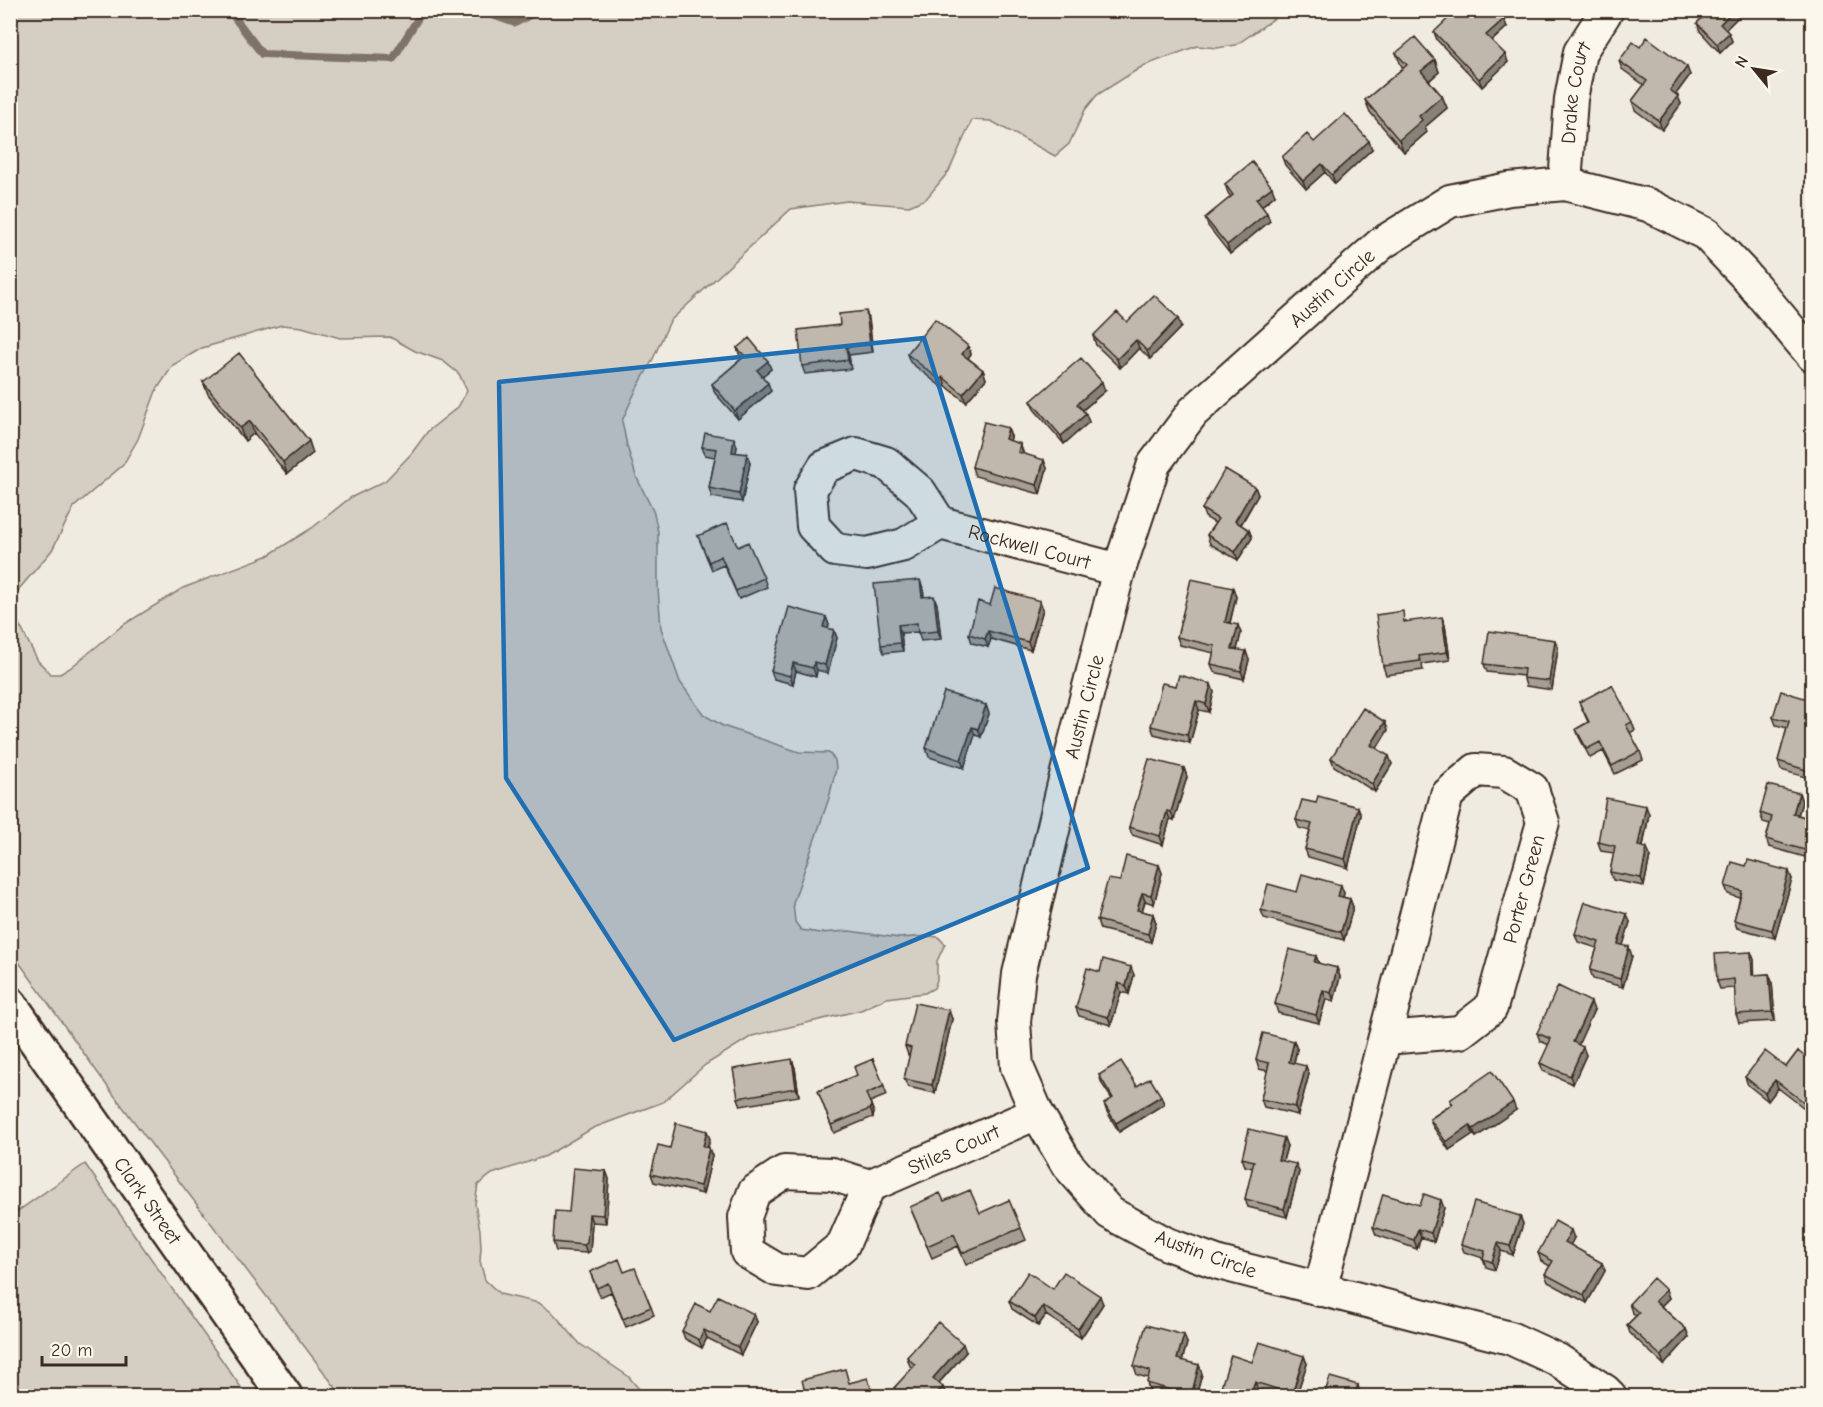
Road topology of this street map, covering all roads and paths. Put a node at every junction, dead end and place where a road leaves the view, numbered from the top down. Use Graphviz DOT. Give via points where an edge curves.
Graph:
graph roads {
  1 [pos="1607,10"];
  2 [pos="1565,184"];
  3 [pos="1812,355"];
  4 [pos="940,523"];
  5 [pos="1119,570"];
  6 [pos="10,1004"];
  7 [pos="1385,1038"];
  8 [pos="1037,1113"];
  9 [pos="869,1186"];
  10 [pos="1320,1290"];
  11 [pos="285,1396"];
  12 [pos="1610,1396"];
  1 -- 2 [label="street, Drake Court" via="1580,51 1571,99"];
  2 -- 3 [label="street, Austin Circle" via="1648,205 1706,234"];
  2 -- 5 [label="street, Austin Circle" via="1509,189 1450,201 1382,243 1193,412 1154,464"];
  4 -- 5 [label="street, Rockwell Court"];
  5 -- 8 [label="street, Austin Circle" via="1019,974 1014,1022 1017,1067"];
  6 -- 11 [label="main road, Clark Street"];
  7 -- 7 [label="street, Porter Green" via="1448,795 1476,770 1504,772 1532,789 1543,822 1491,1008 1461,1032"];
  7 -- 10 [label="street, Porter Green"];
  8 -- 9 [label="street, Stiles Court"];
  8 -- 10 [label="street, Austin Circle" via="1067,1164 1110,1213 1167,1244"];
  10 -- 12 [label="street, Austin Circle" via="1510,1338 1558,1360"];
}
